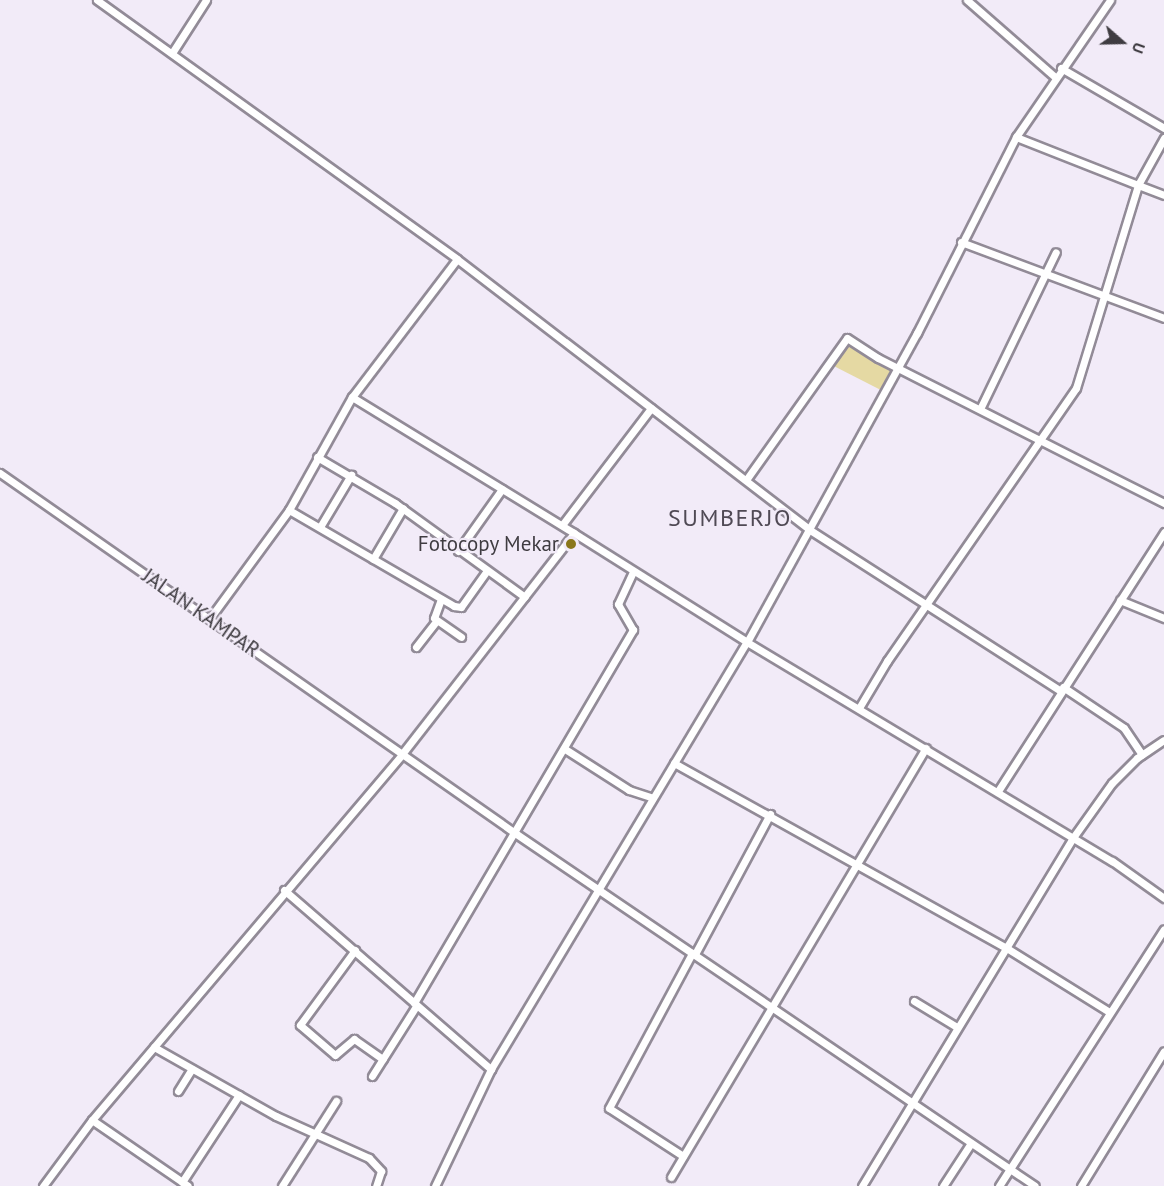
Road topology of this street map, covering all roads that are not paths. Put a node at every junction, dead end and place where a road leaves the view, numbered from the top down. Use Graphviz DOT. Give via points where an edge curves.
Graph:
graph roads {
  1 [pos="97,0"];
  2 [pos="206,0"];
  3 [pos="967,0"];
  4 [pos="1110,0"];
  5 [pos="172,53"];
  6 [pos="1061,68"];
  7 [pos="1055,77"];
  8 [pos="1164,128"];
  9 [pos="1017,136"];
  10 [pos="1164,138"];
  11 [pos="1138,185"];
  12 [pos="1164,195"];
  13 [pos="962,242"];
  14 [pos="1056,252"];
  15 [pos="457,259"];
  16 [pos="1046,273"];
  17 [pos="1104,296"];
  18 [pos="1164,318"];
  19 [pos="898,366"];
  20 [pos="352,397"];
  21 [pos="651,408"];
  22 [pos="980,409"];
  23 [pos="1039,439"];
  24 [pos="317,458"];
  25 [pos="0,473"];
  26 [pos="351,475"];
  27 [pos="746,480"];
  28 [pos="502,489"];
  29 [pos="1164,503"];
  30 [pos="403,508"];
  31 [pos="289,510"];
  32 [pos="562,525"];
  33 [pos="320,527"];
  34 [pos="810,530"];
  35 [pos="1164,532"];
  36 [pos="574,533"];
  37 [pos="458,551"];
  38 [pos="373,559"];
  39 [pos="486,572"];
  40 [pos="633,572"];
  41 [pos="525,597"];
  42 [pos="441,599"];
  43 [pos="1120,600"];
  44 [pos="927,608"];
  45 [pos="210,618"];
  46 [pos="1164,618"];
  47 [pos="436,621"];
  48 [pos="461,637"];
  49 [pos="747,642"];
  50 [pos="416,647"];
  51 [pos="1062,689"];
  52 [pos="859,708"];
  53 [pos="1164,740"];
  54 [pos="926,748"];
  55 [pos="564,749"];
  56 [pos="402,754"];
  57 [pos="1140,757"];
  58 [pos="674,763"];
  59 [pos="998,791"];
  60 [pos="653,798"];
  61 [pos="770,814"];
  62 [pos="515,833"];
  63 [pos="1072,839"];
  64 [pos="856,866"];
  65 [pos="598,889"];
  66 [pos="284,890"];
  67 [pos="1164,898"];
  68 [pos="1164,929"];
  69 [pos="1005,947"];
  70 [pos="355,950"];
  71 [pos="694,953"];
  72 [pos="914,1001"];
  73 [pos="416,1002"];
  74 [pos="772,1005"];
  75 [pos="1108,1011"];
  76 [pos="957,1027"];
  77 [pos="154,1047"];
  78 [pos="1164,1051"];
  79 [pos="383,1059"];
  80 [pos="192,1069"];
  81 [pos="491,1069"];
  82 [pos="372,1076"];
  83 [pos="178,1091"];
  84 [pos="238,1095"];
  85 [pos="336,1101"];
  86 [pos="910,1102"];
  87 [pos="92,1120"];
  88 [pos="314,1134"];
  89 [pos="971,1143"];
  90 [pos="683,1156"];
  91 [pos="1010,1169"];
  92 [pos="670,1177"];
  93 [pos="185,1184"];
  94 [pos="43,1186"];
  95 [pos="282,1186"];
  96 [pos="376,1186"];
  97 [pos="435,1186"];
  98 [pos="862,1186"];
  99 [pos="943,1186"];
  100 [pos="999,1186"];
  101 [pos="1035,1186"];
  102 [pos="1081,1186"];
  1 -- 5 [label="street"];
  2 -- 5 [label="street"];
  3 -- 7 [label="street"];
  4 -- 6 [label="street"];
  5 -- 15 [label="street"];
  6 -- 7 [label="street"];
  6 -- 8 [label="street"];
  7 -- 9 [label="street"];
  9 -- 11 [label="street"];
  9 -- 13 [label="street"];
  10 -- 11 [label="street"];
  11 -- 12 [label="street"];
  11 -- 17 [label="street"];
  13 -- 16 [label="street"];
  13 -- 19 [label="street"];
  14 -- 16 [label="street"];
  15 -- 20 [label="street"];
  15 -- 21 [label="street"];
  16 -- 17 [label="street"];
  16 -- 22 [label="street"];
  17 -- 18 [label="street"];
  17 -- 23 [label="street" via="1088,357 1068,401"];
  19 -- 22 [label="street"];
  19 -- 27 [label="street" via="847,338"];
  19 -- 34 [label="street"];
  20 -- 24 [label="street"];
  20 -- 28 [label="street"];
  21 -- 27 [label="street"];
  21 -- 32 [label="street"];
  22 -- 23 [label="street"];
  23 -- 29 [label="street"];
  23 -- 44 [label="street"];
  24 -- 26 [label="street"];
  24 -- 31 [label="street"];
  25 -- 45 [label="street, JALAN KAMPAR"];
  26 -- 30 [label="street"];
  26 -- 33 [label="street"];
  27 -- 34 [label="street"];
  28 -- 32 [label="street"];
  28 -- 37 [label="street"];
  30 -- 37 [label="street"];
  30 -- 38 [label="street"];
  31 -- 33 [label="street"];
  31 -- 45 [label="street"];
  32 -- 36 [label="street"];
  33 -- 38 [label="street"];
  34 -- 44 [label="street"];
  34 -- 49 [label="street"];
  35 -- 43 [label="street"];
  36 -- 40 [label="street"];
  36 -- 41 [label="street"];
  37 -- 39 [label="street"];
  38 -- 42 [label="street"];
  39 -- 41 [label="street"];
  39 -- 42 [label="street" via="461,607"];
  40 -- 49 [label="street"];
  40 -- 55 [label="street" via="618,604 633,630"];
  41 -- 56 [label="street"];
  42 -- 47 [label="street" via="434,609"];
  43 -- 46 [label="street"];
  43 -- 51 [label="street"];
  44 -- 51 [label="street"];
  44 -- 52 [label="street" via="887,661"];
  45 -- 56 [label="street, JALAN KAMPAR"];
  47 -- 48 [label="street"];
  47 -- 50 [label="street"];
  49 -- 52 [label="street"];
  49 -- 58 [label="street"];
  51 -- 57 [label="street" via="1118,723"];
  51 -- 59 [label="street"];
  52 -- 54 [label="street"];
  53 -- 57 [label="street"];
  54 -- 59 [label="street"];
  54 -- 64 [label="street"];
  55 -- 60 [label="street" via="629,790"];
  55 -- 62 [label="street"];
  56 -- 62 [label="street, JALAN KAMPAR"];
  56 -- 66 [label="street"];
  57 -- 63 [label="street" via="1112,783"];
  58 -- 60 [label="street"];
  58 -- 61 [label="street"];
  59 -- 63 [label="street"];
  60 -- 65 [label="street"];
  61 -- 64 [label="street"];
  61 -- 71 [label="street"];
  62 -- 65 [label="street, JALAN KAMPAR"];
  62 -- 73 [label="street"];
  63 -- 67 [label="street" via="1112,861"];
  63 -- 69 [label="street"];
  64 -- 69 [label="street"];
  64 -- 74 [label="street"];
  65 -- 71 [label="street, JALAN KAMPAR"];
  65 -- 81 [label="street"];
  66 -- 70 [label="street"];
  66 -- 77 [label="street"];
  68 -- 75 [label="street"];
  69 -- 75 [label="street"];
  69 -- 76 [label="street"];
  70 -- 73 [label="street"];
  70 -- 79 [label="street" via="300,1025 335,1054 340,1055 354,1039"];
  71 -- 74 [label="street, JALAN KAMPAR"];
  71 -- 90 [label="street" via="609,1107"];
  72 -- 76 [label="street"];
  73 -- 79 [label="street"];
  73 -- 81 [label="street"];
  74 -- 86 [label="street, JALAN KAMPAR"];
  74 -- 90 [label="street"];
  75 -- 91 [label="street"];
  76 -- 86 [label="street"];
  77 -- 80 [label="street"];
  77 -- 87 [label="street"];
  78 -- 102 [label="street"];
  79 -- 82 [label="street"];
  80 -- 83 [label="street"];
  80 -- 84 [label="street"];
  81 -- 97 [label="street"];
  84 -- 88 [label="street"];
  84 -- 93 [label="street"];
  85 -- 88 [label="street"];
  86 -- 89 [label="street, JALAN KAMPAR"];
  86 -- 98 [label="street"];
  87 -- 93 [label="street"];
  87 -- 94 [label="street"];
  88 -- 95 [label="street"];
  88 -- 96 [label="street" via="333,1144 346,1145 377,1163 381,1171"];
  89 -- 91 [label="street, JALAN KAMPAR"];
  89 -- 99 [label="street"];
  90 -- 92 [label="street"];
  91 -- 100 [label="street"];
  91 -- 101 [label="street, JALAN KAMPAR"];
}
